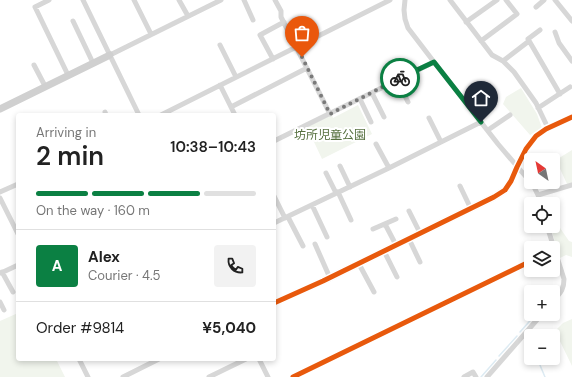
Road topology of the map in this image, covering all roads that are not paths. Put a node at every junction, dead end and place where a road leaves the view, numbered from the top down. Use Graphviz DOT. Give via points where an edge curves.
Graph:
graph roads {
  1 [pos="49,0"];
  2 [pos="83,0"];
  3 [pos="134,0"];
  4 [pos="179,0"];
  5 [pos="221,0"];
  6 [pos="244,0"];
  7 [pos="275,0"];
  8 [pos="390,0"];
  9 [pos="405,0"];
  10 [pos="497,0"];
  11 [pos="506,0"];
  12 [pos="544,0"];
  13 [pos="556,0"];
  14 [pos="451,1"];
  15 [pos="536,7"];
  16 [pos="188,16"];
  17 [pos="253,20"];
  18 [pos="73,21"];
  19 [pos="572,21"];
  20 [pos="284,22"];
  21 [pos="466,22"];
  22 [pos="540,30"];
  23 [pos="555,32"];
  24 [pos="151,34"];
  25 [pos="481,41"];
  26 [pos="529,41"];
  27 [pos="220,45"];
  28 [pos="297,47"];
  29 [pos="110,55"];
  30 [pos="272,59"];
  31 [pos="503,61"];
  32 [pos="572,61"];
  33 [pos="93,62"];
  34 [pos="434,62"];
  35 [pos="34,65"];
  36 [pos="307,68"];
  37 [pos="68,75"];
  38 [pos="236,77"];
  39 [pos="397,80"];
  40 [pos="220,85"];
  41 [pos="45,86"];
  42 [pos="570,87"];
  43 [pos="372,93"];
  44 [pos="560,94"];
  45 [pos="360,99"];
  46 [pos="408,102"];
  47 [pos="231,106"];
  48 [pos="0,108"];
  49 [pos="538,108"];
  50 [pos="138,113"];
  51 [pos="169,113"];
  52 [pos="234,113"];
  53 [pos="330,114"];
  54 [pos="510,115"];
  55 [pos="384,117"];
  56 [pos="572,117"];
  57 [pos="429,118"];
  58 [pos="371,122"];
  59 [pos="481,122"];
  60 [pos="548,128"];
  61 [pos="488,130"];
  62 [pos="276,140"];
  63 [pos="441,142"];
  64 [pos="376,144"];
  65 [pos="340,166"];
  66 [pos="516,167"];
  67 [pos="389,168"];
  68 [pos="326,173"];
  69 [pos="16,185"];
  70 [pos="572,185"];
  71 [pos="460,186"];
  72 [pos="350,187"];
  73 [pos="0,192"];
  74 [pos="338,192"];
  75 [pos="538,195"];
  76 [pos="0,198"];
  77 [pos="276,200"];
  78 [pos="312,205"];
  79 [pos="471,209"];
  80 [pos="409,211"];
  81 [pos="286,217"];
  82 [pos="396,219"];
  83 [pos="351,220"];
  84 [pos="276,222"];
  85 [pos="385,224"];
  86 [pos="16,230"];
  87 [pos="373,230"];
  88 [pos="420,234"];
  89 [pos="328,237"];
  90 [pos="409,239"];
  91 [pos="316,244"];
  92 [pos="396,245"];
  93 [pos="303,246"];
  94 [pos="384,251"];
  95 [pos="420,262"];
  96 [pos="359,264"];
  97 [pos="524,264"];
  98 [pos="16,266"];
  99 [pos="560,267"];
  100 [pos="1,272"];
  101 [pos="397,277"];
  102 [pos="330,278"];
  103 [pos="13,292"];
  104 [pos="374,292"];
  105 [pos="560,292"];
  106 [pos="0,302"];
  107 [pos="276,302"];
  108 [pos="4,310"];
  109 [pos="536,321"];
  110 [pos="80,361"];
  111 [pos="155,361"];
  112 [pos="242,361"];
  113 [pos="260,361"];
  114 [pos="88,377"];
  115 [pos="123,377"];
  116 [pos="210,377"];
  117 [pos="268,377"];
  118 [pos="293,377"];
  119 [pos="464,377"];
  120 [pos="476,377"];
  121 [pos="487,377"];
  1 -- 37 [label="street" via="34,7"];
  2 -- 29 [label="street"];
  3 -- 24 [label="street"];
  4 -- 16 [label="street"];
  5 -- 16 [label="street"];
  6 -- 17 [label="street"];
  7 -- 20 [label="street"];
  8 -- 28 [label="street"];
  9 -- 34 [label="street" via="404,10 408,28"];
  10 -- 21 [label="street"];
  11 -- 25 [label="street" via="517,14"];
  12 -- 15 [label="street"];
  13 -- 19 [label="street"];
  14 -- 21 [label="street"];
  16 -- 24 [label="street"];
  18 -- 33 [label="street"];
  20 -- 28 [label="street"];
  20 -- 30 [label="street" via="260,35"];
  21 -- 25 [label="street"];
  22 -- 26 [label="street" via="528,39"];
  23 -- 32 [label="street" via="559,43"];
  24 -- 29 [label="street"];
  25 -- 31 [label="street" via="492,55"];
  26 -- 31 [label="street"];
  26 -- 44 [label="street"];
  27 -- 38 [label="street"];
  28 -- 30 [label="street"];
  28 -- 36 [label="street"];
  29 -- 33 [label="street"];
  29 -- 50 [label="street"];
  30 -- 38 [label="street"];
  31 -- 49 [label="street" via="514,72"];
  33 -- 37 [label="street"];
  34 -- 39 [label="street"];
  34 -- 59 [label="street"];
  35 -- 41 [label="street"];
  36 -- 47 [label="street"];
  36 -- 53 [label="street"];
  37 -- 41 [label="street"];
  38 -- 40 [label="street"];
  39 -- 43 [label="street"];
  39 -- 46 [label="street"];
  40 -- 47 [label="street"];
  40 -- 51 [label="street"];
  41 -- 48 [label="street"];
  42 -- 44 [label="street"];
  43 -- 45 [label="street"];
  43 -- 55 [label="street"];
  44 -- 49 [label="street"];
  45 -- 53 [label="street"];
  45 -- 58 [label="street"];
  47 -- 52 [label="street"];
  49 -- 60 [label="street"];
  53 -- 62 [label="street"];
  54 -- 61 [label="street"];
  56 -- 60 [label="street"];
  57 -- 63 [label="street"];
  59 -- 61 [label="street"];
  59 -- 63 [label="street"];
  60 -- 66 [label="street" via="536,136"];
  61 -- 66 [label="street"];
  63 -- 67 [label="street"];
  64 -- 67 [label="street"];
  65 -- 72 [label="street"];
  66 -- 75 [label="street" via="533,185"];
  66 -- 79 [label="street" via="511,181 504,190"];
  67 -- 72 [label="street"];
  68 -- 74 [label="street" via="335,191"];
  69 -- 73 [label="street"];
  70 -- 75 [label="street"];
  71 -- 79 [label="street"];
  72 -- 74 [label="street"];
  74 -- 78 [label="street"];
  74 -- 83 [label="street"];
  76 -- 86 [label="street"];
  77 -- 81 [label="street"];
  78 -- 81 [label="street"];
  78 -- 89 [label="street"];
  79 -- 88 [label="street"];
  80 -- 88 [label="street"];
  81 -- 84 [label="street"];
  81 -- 93 [label="street"];
  82 -- 85 [label="street"];
  85 -- 87 [label="street"];
  85 -- 92 [label="street"];
  88 -- 90 [label="street"];
  90 -- 92 [label="street"];
  90 -- 95 [label="street"];
  91 -- 102 [label="street"];
  92 -- 94 [label="street"];
  94 -- 96 [label="street"];
  94 -- 101 [label="street"];
  96 -- 102 [label="street"];
  96 -- 104 [label="street"];
  97 -- 118 [label="street"];
  98 -- 100 [label="street"];
  99 -- 105 [label="street" via="564,286"];
  100 -- 103 [label="street"];
  102 -- 107 [label="street"];
  106 -- 108 [label="street"];
  109 -- 121 [label="street"];
  110 -- 114 [label="street"];
  111 -- 115 [label="street"];
  112 -- 116 [label="street"];
  113 -- 117 [label="street"];
  119 -- 120 [label="street" via="474,372"];
}
